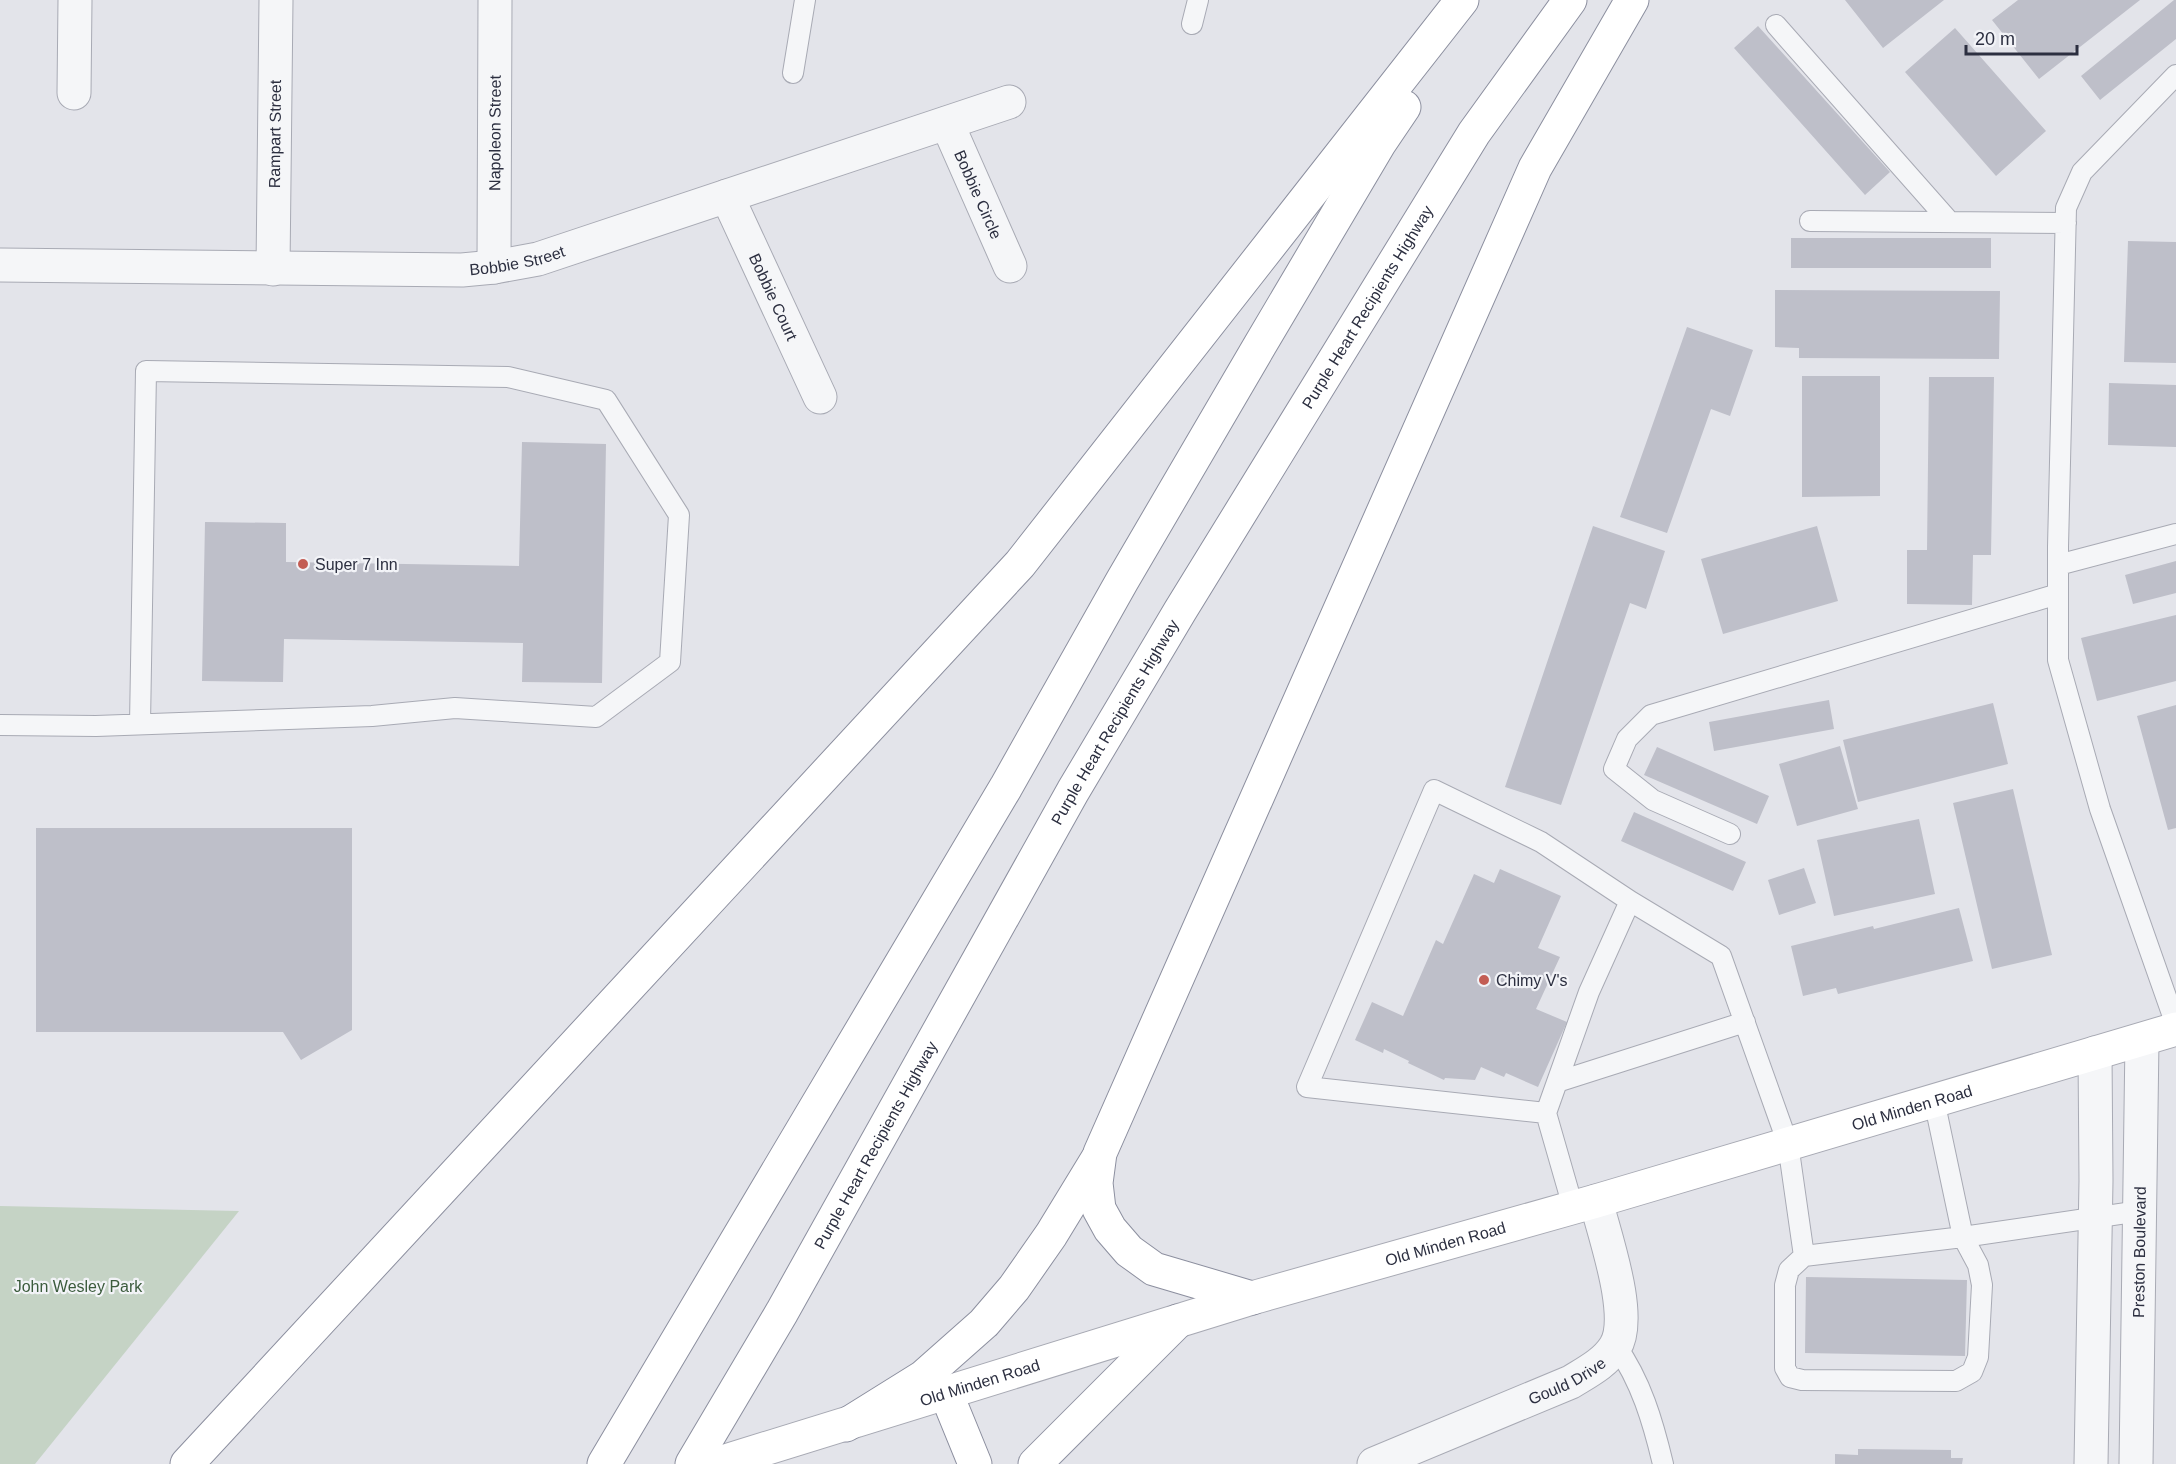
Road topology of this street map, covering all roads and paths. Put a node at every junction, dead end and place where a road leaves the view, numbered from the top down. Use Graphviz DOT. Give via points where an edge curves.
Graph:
graph roads {
  1 [pos="75,0"];
  2 [pos="276,0"];
  3 [pos="495,0"];
  4 [pos="805,0"];
  5 [pos="1198,0"];
  6 [pos="1462,0"];
  7 [pos="1474,0"];
  8 [pos="1570,0"];
  9 [pos="1632,0"];
  10 [pos="1192,24"];
  11 [pos="1776,25"];
  12 [pos="793,74"];
  13 [pos="2176,75"];
  14 [pos="74,93"];
  15 [pos="1009,102"];
  16 [pos="947,123"];
  17 [pos="727,196"];
  18 [pos="1810,221"];
  19 [pos="1949,221"];
  20 [pos="2066,223"];
  21 [pos="0,265"];
  22 [pos="1010,266"];
  23 [pos="494,267"];
  24 [pos="273,269"];
  25 [pos="820,398"];
  26 [pos="2176,534"];
  27 [pos="2058,565"];
  28 [pos="2058,594"];
  29 [pos="140,724"];
  30 [pos="0,725"];
  31 [pos="1730,834"];
  32 [pos="1630,901"];
  33 [pos="1745,1022"];
  34 [pos="2176,1027"];
  35 [pos="2142,1040"];
  36 [pos="2095,1053"];
  37 [pos="1557,1082"];
  38 [pos="1934,1100"];
  39 [pos="1546,1113"];
  40 [pos="1788,1144"];
  41 [pos="1100,1153"];
  42 [pos="1584,1204"];
  43 [pos="2140,1212"];
  44 [pos="2095,1219"];
  45 [pos="1963,1237"];
  46 [pos="1804,1256"];
  47 [pos="1252,1299"];
  48 [pos="1178,1321"];
  49 [pos="1616,1346"];
  50 [pos="946,1393"];
  51 [pos="846,1425"];
  52 [pos="188,1464"];
  53 [pos="604,1464"];
  54 [pos="692,1464"];
  55 [pos="716,1464"];
  56 [pos="975,1464"];
  57 [pos="1035,1464"];
  58 [pos="1374,1464"];
  59 [pos="1663,1464"];
  60 [pos="2091,1464"];
  61 [pos="2136,1464"];
  1 -- 14 [label="street"];
  2 -- 24 [label="street, Rampart Street"];
  3 -- 23 [label="street, Napoleon Street"];
  4 -- 12 [label="lane"];
  5 -- 10 [label="lane"];
  6 -- 52 [label="main road" via="1020,564"];
  7 -- 53 [label="main road" via="1373,154 1122,580 1006,787"];
  8 -- 54 [label="main road, Purple Heart Recipients Highway" via="1474,133 1174,621 1073,791 782,1312"];
  9 -- 41 [label="main road" via="1535,168"];
  11 -- 19 [label="lane"];
  13 -- 20 [label="lane" via="2082,172 2066,208"];
  15 -- 16 [label="street, Bobbie Street"];
  16 -- 17 [label="street, Bobbie Street"];
  16 -- 22 [label="street, Bobbie Circle"];
  17 -- 23 [label="street, Bobbie Street" via="538,259"];
  17 -- 25 [label="street, Bobbie Court"];
  18 -- 19 [label="lane"];
  19 -- 20 [label="lane"];
  20 -- 27 [label="lane"];
  21 -- 24 [label="street, Bobbie Street"];
  23 -- 24 [label="street, Bobbie Street"];
  26 -- 27 [label="lane"];
  27 -- 28 [label="lane"];
  28 -- 31 [label="lane" via="1651,715 1627,739 1614,770 1653,800"];
  28 -- 34 [label="lane" via="2058,660 2100,809"];
  29 -- 29 [label="lane" via="372,716 455,708 596,717 670,662 679,515 606,400 508,376 146,371"];
  29 -- 30 [label="lane"];
  32 -- 33 [label="lane" via="1721,956"];
  32 -- 37 [label="lane" via="1589,992"];
  32 -- 39 [label="lane" via="1541,842 1434,790 1307,1087"];
  33 -- 37 [label="lane"];
  33 -- 40 [label="lane"];
  34 -- 35 [label="main road, Old Minden Road"];
  35 -- 36 [label="main road, Old Minden Road"];
  35 -- 43 [label="street, Preston Boulevard"];
  36 -- 38 [label="main road, Old Minden Road"];
  36 -- 44 [label="street"];
  37 -- 39 [label="lane"];
  38 -- 40 [label="main road, Old Minden Road"];
  38 -- 45 [label="lane"];
  39 -- 42 [label="lane"];
  40 -- 42 [label="main road, Old Minden Road"];
  40 -- 46 [label="lane"];
  41 -- 47 [label="main road" via="1096,1183 1099,1209 1129,1251 1154,1269"];
  41 -- 51 [label="main road" via="1051,1235 984,1323 923,1377"];
  42 -- 47 [label="main road, Old Minden Road"];
  42 -- 49 [label="street, Gould Drive" via="1621,1296"];
  43 -- 44 [label="lane"];
  43 -- 61 [label="street, Preston Boulevard"];
  44 -- 45 [label="lane"];
  44 -- 60 [label="street"];
  45 -- 46 [label="lane"];
  45 -- 46 [label="lane" via="1978,1265 1982,1285 1978,1358 1972,1372 1956,1381 1790,1377 1785,1368 1785,1285 1790,1270"];
  47 -- 48 [label="main road, Old Minden Road"];
  48 -- 50 [label="main road, Old Minden Road"];
  48 -- 57 [label="main road"];
  49 -- 58 [label="street, Gould Drive" via="1598,1366 1571,1382"];
  49 -- 59 [label="lane" via="1627,1361 1653,1422"];
  50 -- 51 [label="main road, Old Minden Road"];
  50 -- 56 [label="main road"];
  51 -- 55 [label="main road, Old Minden Road"];
}
